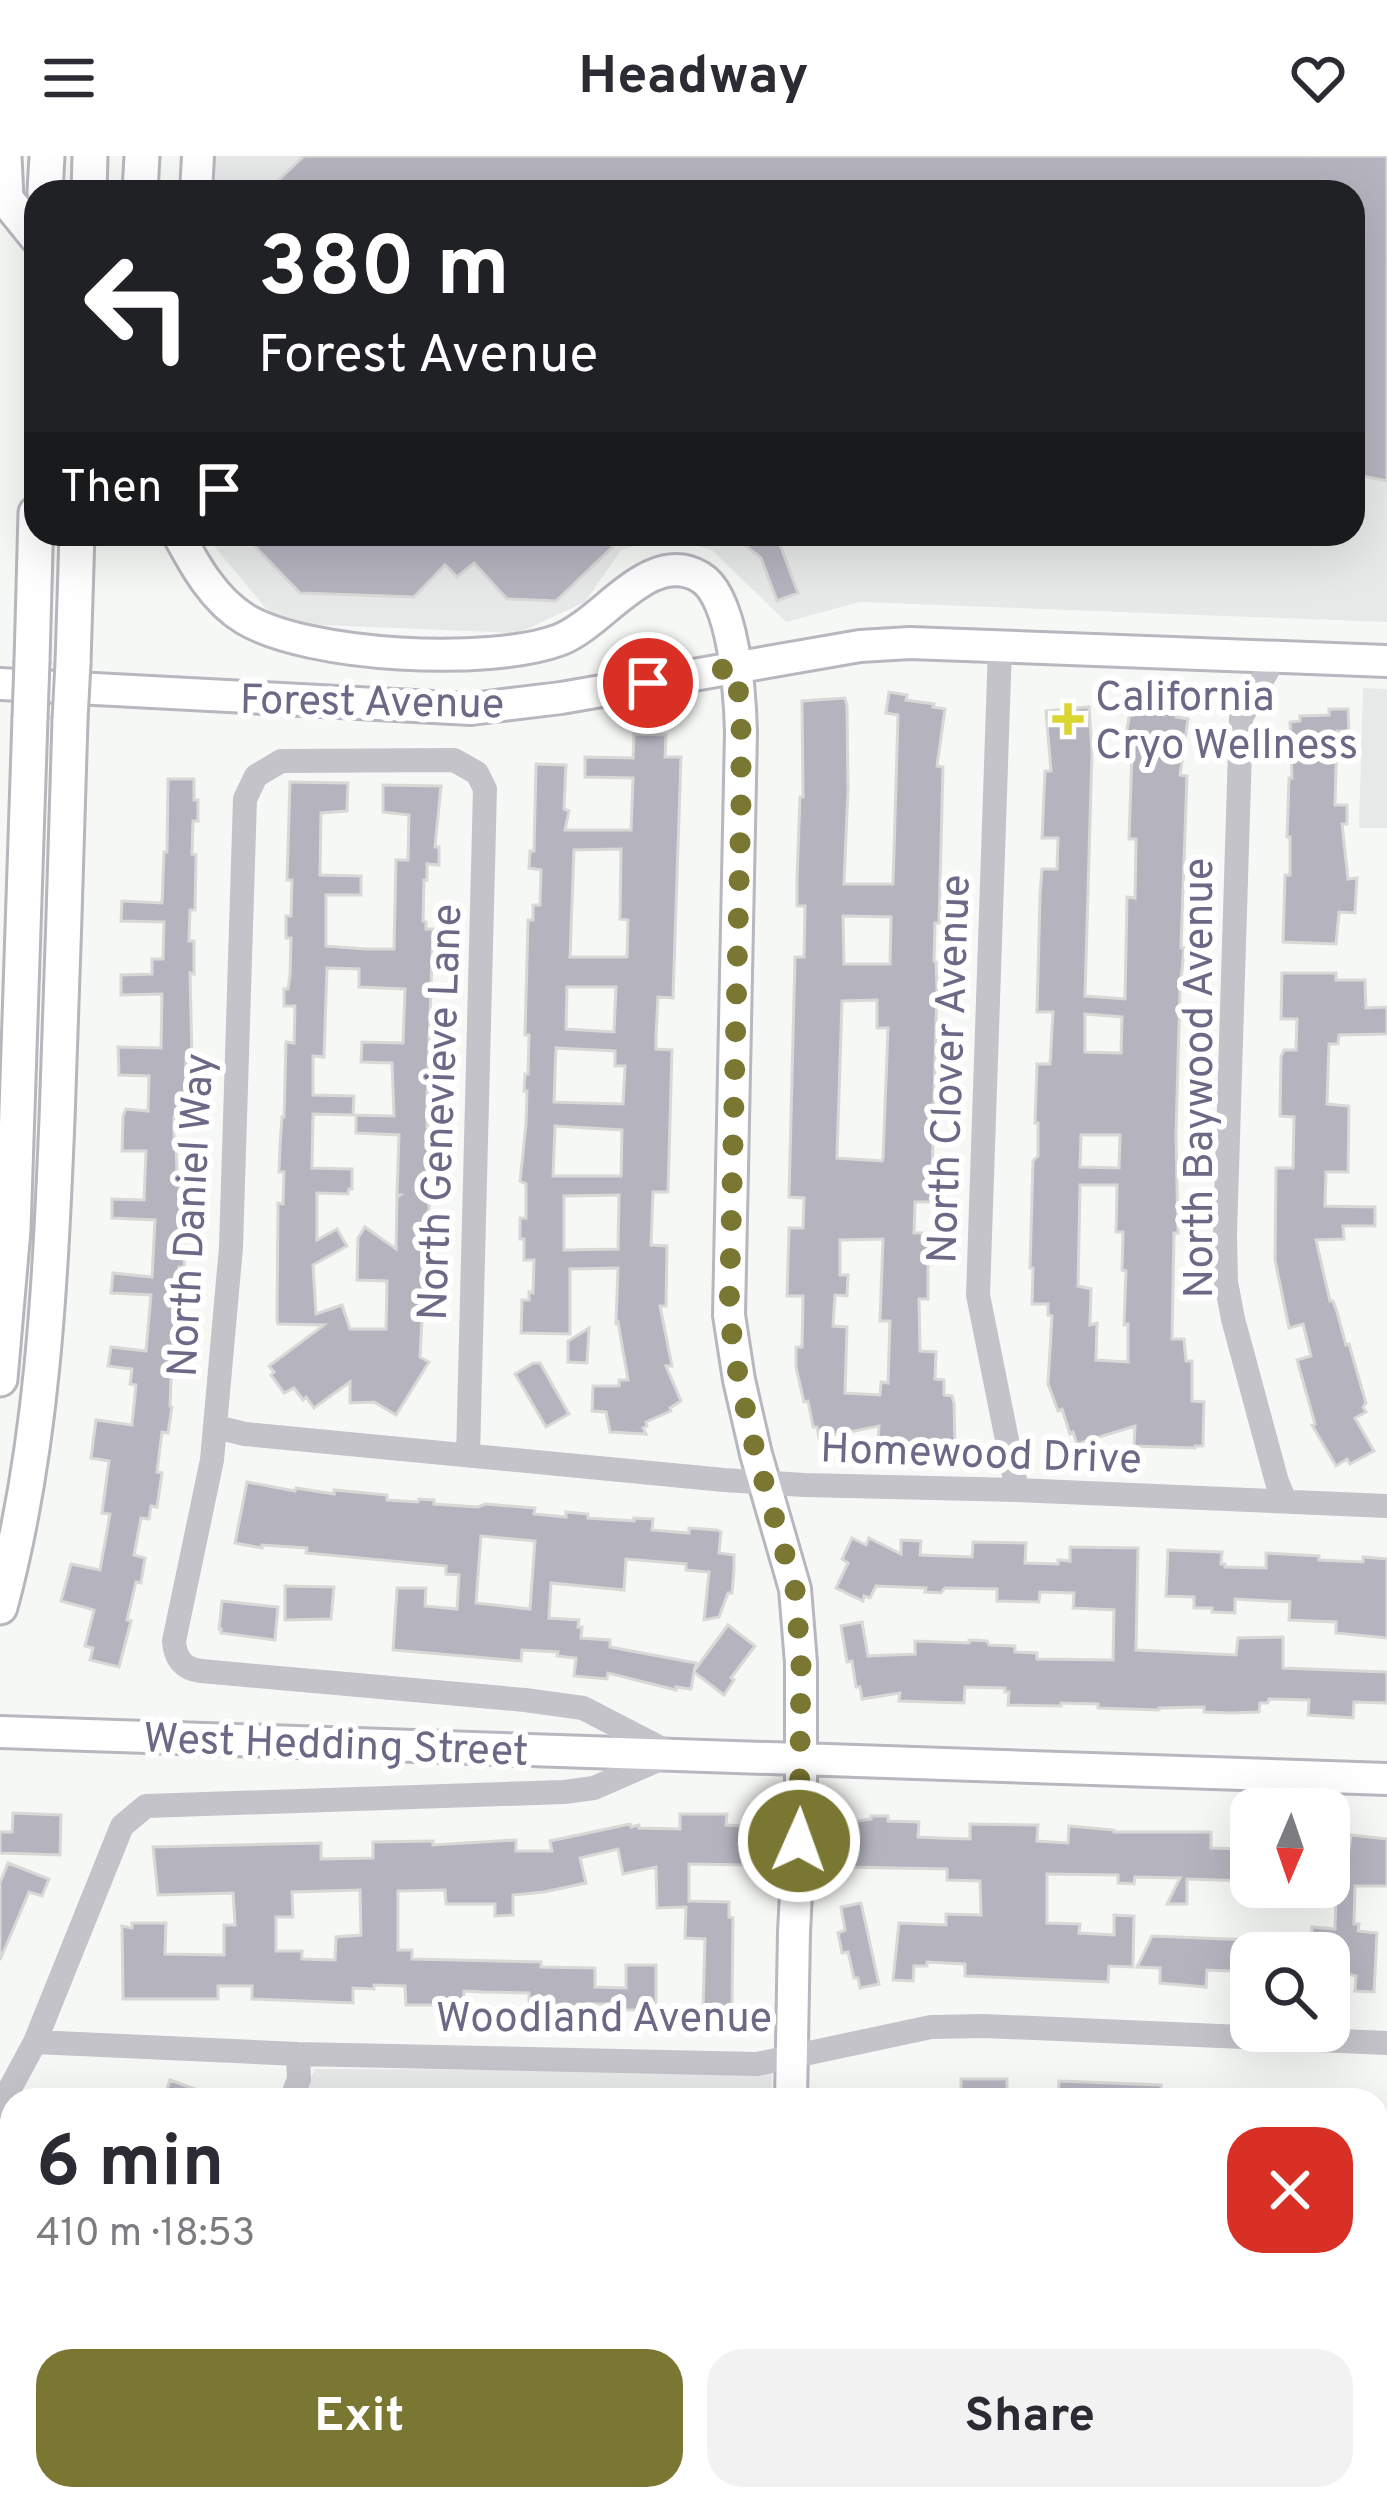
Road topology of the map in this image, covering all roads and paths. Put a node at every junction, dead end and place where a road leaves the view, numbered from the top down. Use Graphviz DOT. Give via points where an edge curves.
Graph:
graph roads {
  1 [pos="4,156"];
  2 [pos="24,221"];
  3 [pos="35,546"];
  4 [pos="185,546"];
  5 [pos="77,551"];
  6 [pos="1000,647"];
  7 [pos="1275,657"];
  8 [pos="1387,661"];
  9 [pos="735,667"];
  10 [pos="0,684"];
  11 [pos="256,776"];
  12 [pos="0,1378"];
  13 [pos="216,1427"];
  14 [pos="468,1455"];
  15 [pos="765,1482"];
  16 [pos="1017,1490"];
  17 [pos="1285,1502"];
  18 [pos="1387,1506"];
  19 [pos="0,1607"];
  20 [pos="177,1657"];
  21 [pos="0,1732"];
  22 [pos="672,1754"];
  23 [pos="799,1758"];
  24 [pos="1387,1779"];
  25 [pos="35,2042"];
  26 [pos="1387,2043"];
  27 [pos="298,2054"];
  28 [pos="792,2055"];
  29 [pos="10,2088"];
  30 [pos="296,2088"];
  31 [pos="791,2088"];
  1 -- 2 [label="highway" via="6,199"];
  3 -- 12 [label="highway, bridge" via="13,1230"];
  4 -- 9 [label="main road" via="224,604 247,620 314,644 434,655 562,639 640,582 676,569 713,587"];
  5 -- 19 [label="highway, bridge" via="43,1358"];
  6 -- 7 [label="main road, Forest Avenue"];
  6 -- 9 [label="main road, Forest Avenue" via="860,646"];
  6 -- 16 [label="street, North Clover Avenue" via="978,1294"];
  7 -- 8 [label="main road, Forest Avenue"];
  7 -- 17 [label="street, North Baywood Avenue" via="1241,718 1225,1234 1233,1319"];
  9 -- 10 [label="main road, Forest Avenue" via="471,709"];
  9 -- 15 [label="main road" via="741,801 729,1315"];
  11 -- 13 [label="street, North Daniel Way" via="245,799 231,1247"];
  11 -- 14 [label="street, North Genevieve Lane" via="281,760 454,760 482,780"];
  13 -- 14 [label="street, Homewood Drive"];
  13 -- 20 [label="street, North Daniel Way"];
  14 -- 15 [label="street, Homewood Drive"];
  15 -- 16 [label="street, Homewood Drive"];
  15 -- 23 [label="main road" via="795,1589"];
  16 -- 17 [label="street, Homewood Drive"];
  17 -- 18 [label="street, Homewood Drive"];
  20 -- 22 [label="street, West Hedding Street" via="200,1671 584,1708"];
  21 -- 22 [label="main road, West Hedding Street"];
  22 -- 23 [label="main road, West Hedding Street"];
  22 -- 25 [label="street, West Hedding Street" via="594,1788 564,1792 146,1806 122,1826"];
  23 -- 24 [label="main road, West Hedding Street"];
  23 -- 28 [label="main road"];
  25 -- 27 [label="street, Woodland Avenue"];
  25 -- 29 [label="street"];
  26 -- 28 [label="street, Woodland Avenue" via="931,2027"];
  27 -- 28 [label="street, Woodland Avenue" via="757,2064"];
  27 -- 30 [label="street"];
  28 -- 31 [label="main road"];
}
